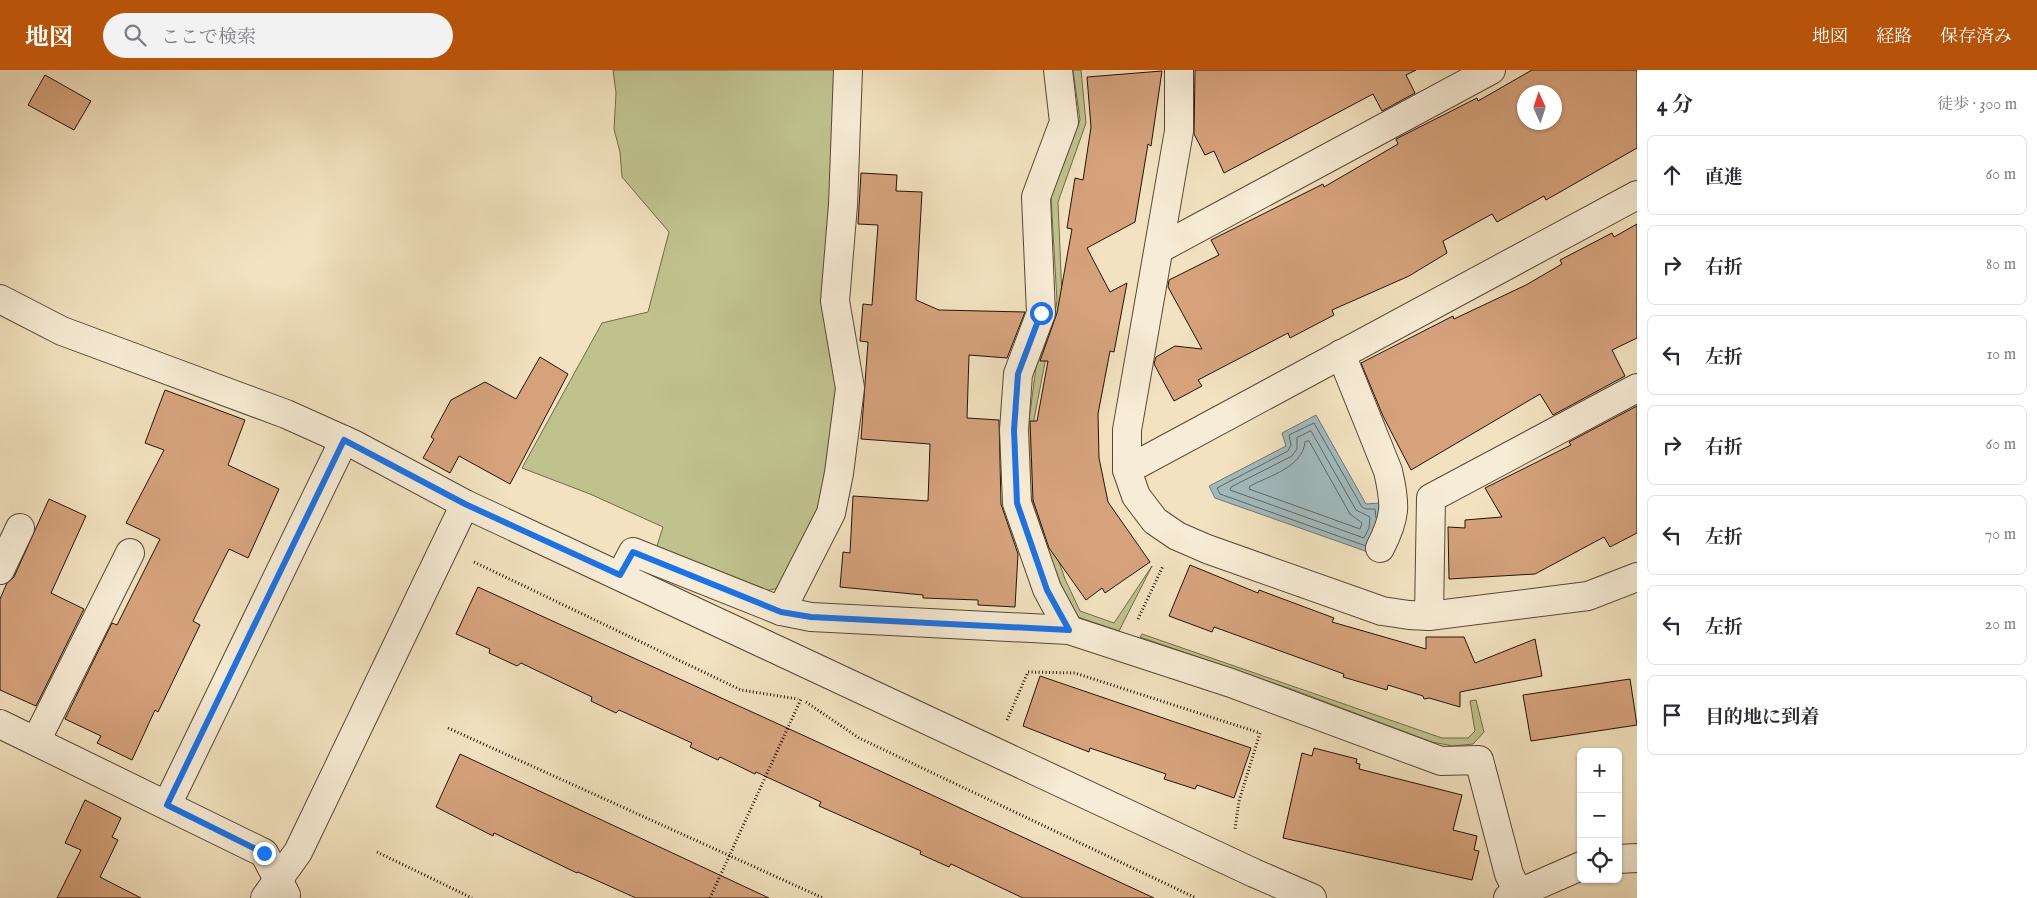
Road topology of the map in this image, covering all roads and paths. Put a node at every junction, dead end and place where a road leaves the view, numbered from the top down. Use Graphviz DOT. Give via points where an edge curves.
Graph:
graph roads {
  1 [pos="848,70"];
  2 [pos="1058,70"];
  3 [pos="1179,70"];
  4 [pos="1491,70"];
  5 [pos="1637,195"];
  6 [pos="1160,249"];
  7 [pos="0,299"];
  8 [pos="1341,354"];
  9 [pos="1637,388"];
  10 [pos="344,440"];
  11 [pos="1127,470"];
  12 [pos="465,504"];
  13 [pos="20,528"];
  14 [pos="1178,536"];
  15 [pos="444,548"];
  16 [pos="1380,548"];
  17 [pos="130,553"];
  18 [pos="0,570"];
  19 [pos="620,575"];
  20 [pos="1637,577"];
  21 [pos="781,612"];
  22 [pos="1429,616"];
  23 [pos="1069,630"];
  24 [pos="1123,648"];
  25 [pos="800,699"];
  26 [pos="0,724"];
  27 [pos="448,728"];
  28 [pos="36,741"];
  29 [pos="994,751"];
  30 [pos="167,805"];
  31 [pos="377,852"];
  32 [pos="729,856"];
  33 [pos="1637,858"];
  34 [pos="1622,859"];
  35 [pos="1231,862"];
  36 [pos="1577,868"];
  37 [pos="277,892"];
  38 [pos="1513,895"];
  39 [pos="472,898"];
  40 [pos="710,898"];
  41 [pos="823,898"];
  42 [pos="1196,898"];
  43 [pos="1312,898"];
  1 -- 21 [label="street" via="843,205 835,301 850,388 831,513"];
  2 -- 23 [label="street" via="1064,122 1036,197 1041,313 1018,374 1014,430 1017,503 1047,590"];
  3 -- 6 [label="street" via="1179,131"];
  4 -- 6 [label="street"];
  5 -- 8 [label="street"];
  6 -- 11 [label="street" via="1129,420"];
  7 -- 10 [label="street" via="62,331 277,410"];
  8 -- 11 [label="street"];
  8 -- 16 [label="street" via="1393,490 1391,527"];
  9 -- 22 [label="street" via="1431,498"];
  10 -- 12 [label="street"];
  10 -- 30 [label="street"];
  11 -- 14 [label="street" via="1136,496 1155,521"];
  12 -- 15 [label="street"];
  12 -- 19 [label="street"];
  13 -- 18 [label="street"];
  14 -- 22 [label="street" via="1382,611"];
  14 -- 24 [label="path"];
  15 -- 25 [label="path" via="741,690"];
  15 -- 37 [label="street"];
  17 -- 28 [label="street"];
  19 -- 21 [label="street" via="633,552"];
  19 -- 29 [label="street"];
  20 -- 22 [label="street" via="1588,596"];
  21 -- 23 [label="street" via="811,617"];
  23 -- 24 [label="street"];
  24 -- 38 [label="street" via="1231,682 1441,761 1479,760"];
  25 -- 32 [label="path"];
  25 -- 42 [label="path" via="859,738"];
  26 -- 28 [label="street"];
  27 -- 32 [label="path"];
  28 -- 30 [label="street"];
  29 -- 35 [label="street"];
  29 -- 35 [label="path" via="1028,672 1075,673 1260,733 1239,801"];
  30 -- 37 [label="street" via="264,853"];
  31 -- 39 [label="path"];
  32 -- 40 [label="path"];
  32 -- 41 [label="path"];
  33 -- 34 [label="street"];
  35 -- 43 [label="street"];
  36 -- 38 [label="street"];
}
